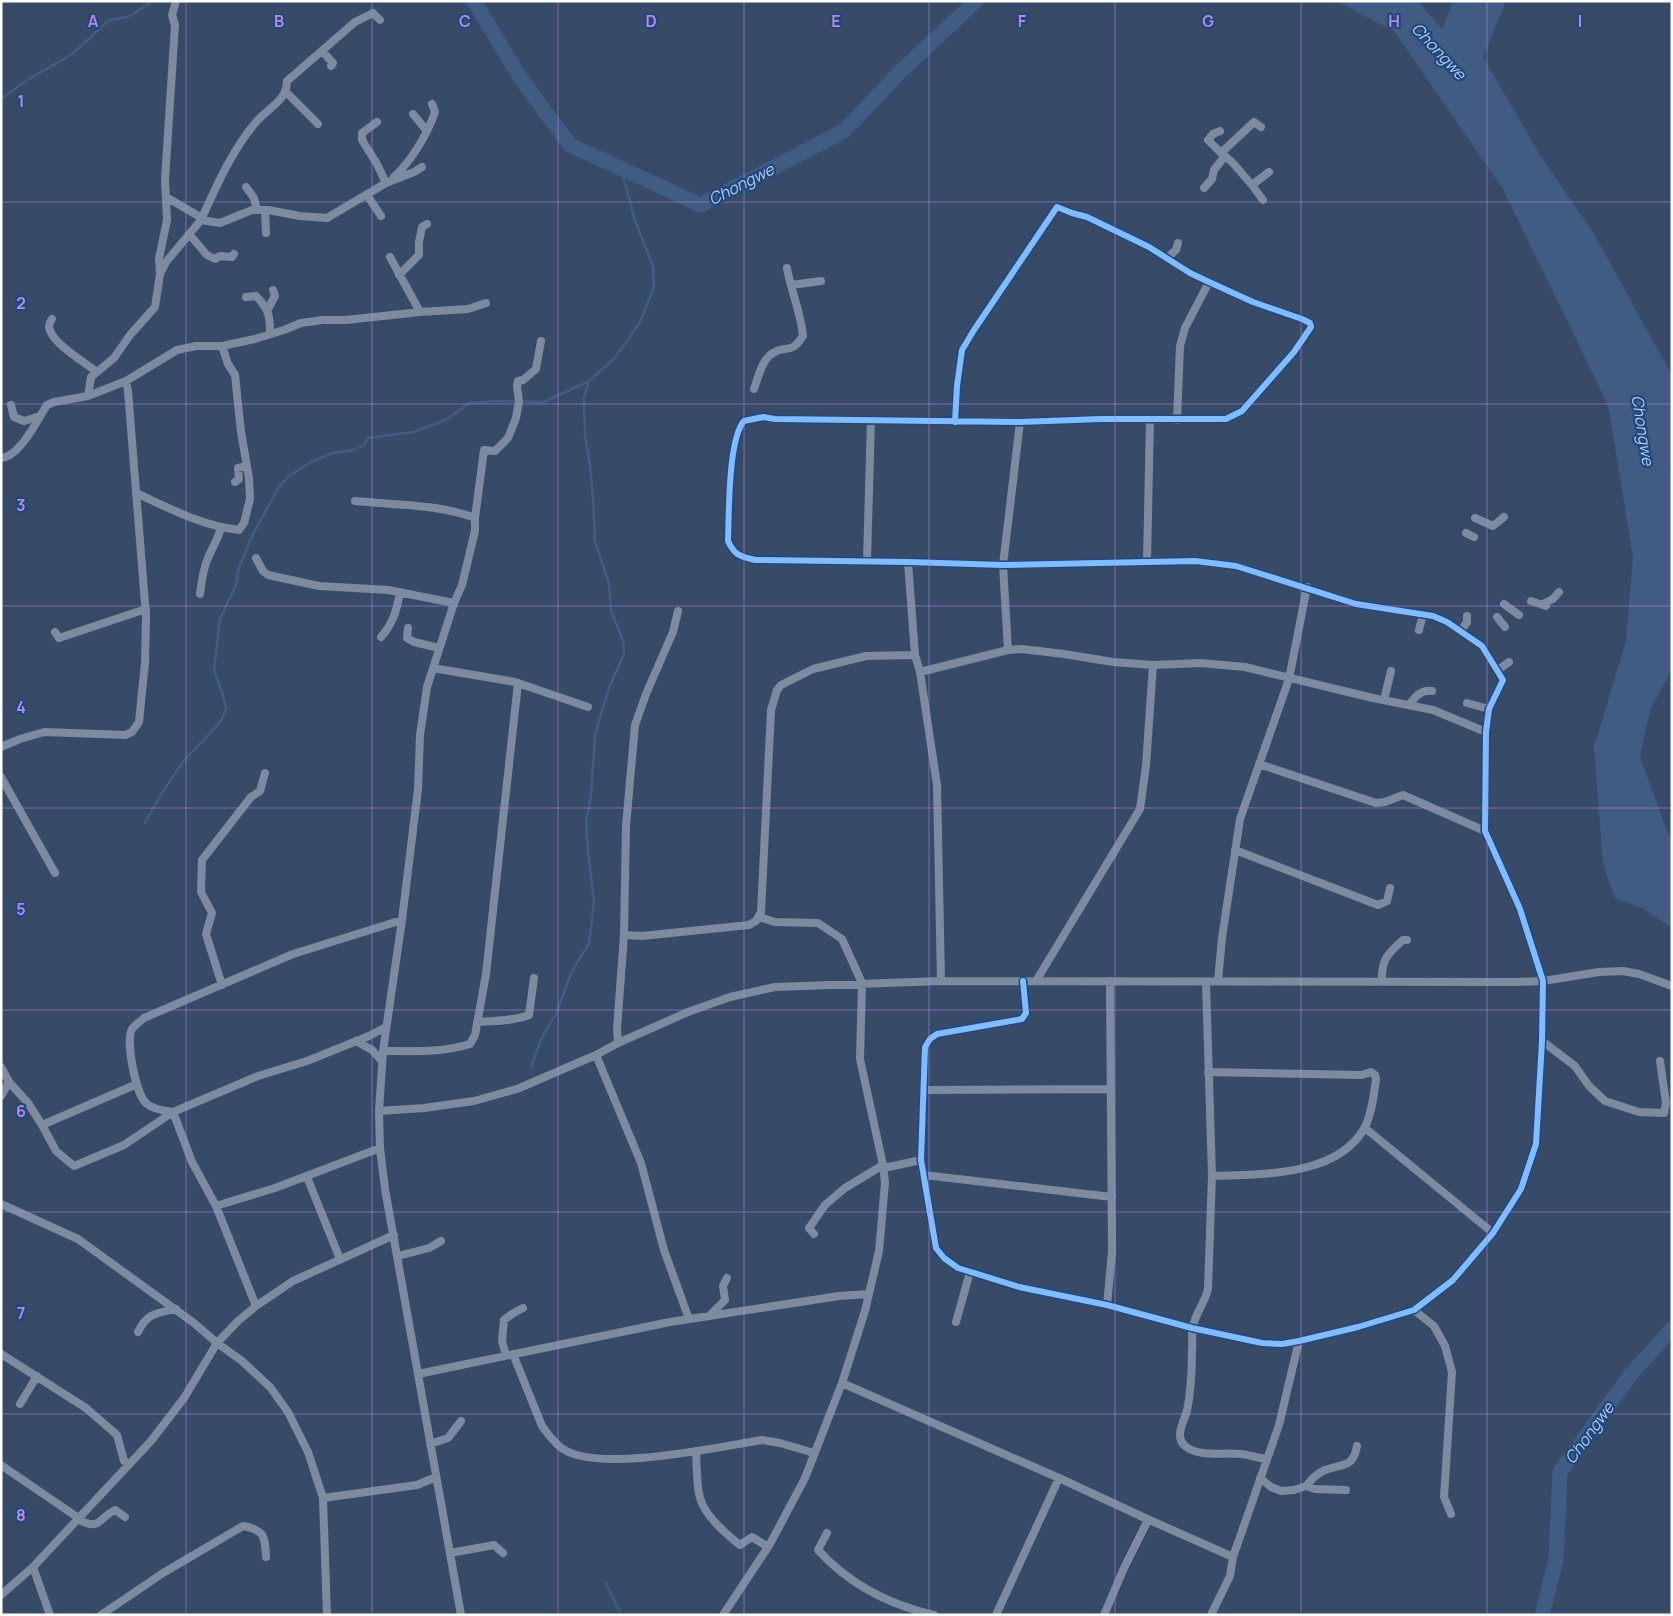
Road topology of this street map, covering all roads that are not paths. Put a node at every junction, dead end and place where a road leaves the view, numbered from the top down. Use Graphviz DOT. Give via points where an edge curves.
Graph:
graph roads {
  1 [pos="176,1"];
  2 [pos="380,20"];
  3 [pos="322,51"];
  4 [pos="331,66"];
  5 [pos="286,92"];
  6 [pos="432,104"];
  7 [pos="413,114"];
  8 [pos="377,122"];
  9 [pos="318,124"];
  10 [pos="1261,127"];
  11 [pos="427,131"];
  12 [pos="1220,131"];
  13 [pos="1223,155"];
  14 [pos="422,167"];
  15 [pos="1269,172"];
  16 [pos="387,183"];
  17 [pos="1252,185"];
  18 [pos="246,187"];
  19 [pos="1204,188"];
  20 [pos="367,195"];
  21 [pos="166,197"];
  22 [pos="1263,200"];
  23 [pos="261,210"];
  24 [pos="381,216"];
  25 [pos="202,219"];
  26 [pos="427,224"];
  27 [pos="189,234"];
  28 [pos="266,234"];
  29 [pos="1178,243"];
  30 [pos="234,254"];
  31 [pos="390,257"];
  32 [pos="1167,258"];
  33 [pos="787,268"];
  34 [pos="160,274"];
  35 [pos="400,275"];
  36 [pos="821,281"];
  37 [pos="1209,282"];
  38 [pos="790,286"];
  39 [pos="273,290"];
  40 [pos="246,297"];
  41 [pos="486,303"];
  42 [pos="268,310"];
  43 [pos="420,312"];
  44 [pos="52,319"];
  45 [pos="270,334"];
  46 [pos="541,341"];
  47 [pos="222,346"];
  48 [pos="97,372"];
  49 [pos="126,381"];
  50 [pos="754,389"];
  51 [pos="88,396"];
  52 [pos="11,405"];
  53 [pos="40,416"];
  54 [pos="1150,419"];
  55 [pos="871,420"];
  56 [pos="1177,420"];
  57 [pos="955,422"];
  58 [pos="1020,422"];
  59 [pos="1,458"];
  60 [pos="247,466"];
  61 [pos="235,482"];
  62 [pos="136,493"];
  63 [pos="355,501"];
  64 [pos="1504,517"];
  65 [pos="475,518"];
  66 [pos="1475,518"];
  67 [pos="221,528"];
  68 [pos="1466,533"];
  69 [pos="1474,537"];
  70 [pos="256,558"];
  71 [pos="867,561"];
  72 [pos="908,562"];
  73 [pos="1147,562"];
  74 [pos="1003,565"];
  75 [pos="1307,587"];
  76 [pos="400,592"];
  77 [pos="1559,592"];
  78 [pos="200,594"];
  79 [pos="1532,601"];
  80 [pos="454,602"];
  81 [pos="1504,604"];
  82 [pos="146,609"];
  83 [pos="678,611"];
  84 [pos="1423,614"];
  85 [pos="1519,615"];
  86 [pos="1467,616"];
  87 [pos="1497,617"];
  88 [pos="1505,627"];
  89 [pos="408,628"];
  90 [pos="1419,630"];
  91 [pos="1461,631"];
  92 [pos="54,632"];
  93 [pos="381,636"];
  94 [pos="439,648"];
  95 [pos="1008,650"];
  96 [pos="915,655"];
  97 [pos="1509,662"];
  98 [pos="1154,665"];
  99 [pos="433,668"];
  100 [pos="1498,670"];
  101 [pos="1391,671"];
  102 [pos="920,672"];
  103 [pos="1289,679"];
  104 [pos="518,683"];
  105 [pos="1432,691"];
  106 [pos="1384,700"];
  107 [pos="1467,703"];
  108 [pos="1409,705"];
  109 [pos="588,707"];
  110 [pos="1489,709"];
  111 [pos="1486,732"];
  112 [pos="1,747"];
  113 [pos="1259,764"];
  114 [pos="265,773"];
  115 [pos="1,777"];
  116 [pos="1485,831"];
  117 [pos="1236,850"];
  118 [pos="55,873"];
  119 [pos="1390,888"];
  120 [pos="759,917"];
  121 [pos="402,920"];
  122 [pos="624,936"];
  123 [pos="1408,940"];
  124 [pos="534,978"];
  125 [pos="1023,981"];
  126 [pos="1036,981"];
  127 [pos="1110,981"];
  128 [pos="1218,981"];
  129 [pos="1543,981"];
  130 [pos="941,982"];
  131 [pos="1206,982"];
  132 [pos="1382,982"];
  133 [pos="862,983"];
  134 [pos="222,985"];
  135 [pos="1672,986"];
  136 [pos="477,1022"];
  137 [pos="386,1027"];
  138 [pos="356,1041"];
  139 [pos="1542,1042"];
  140 [pos="618,1043"];
  141 [pos="383,1051"];
  142 [pos="596,1055"];
  143 [pos="382,1061"];
  144 [pos="1660,1061"];
  145 [pos="1,1067"];
  146 [pos="1208,1072"];
  147 [pos="9,1082"];
  148 [pos="137,1084"];
  149 [pos="1110,1089"];
  150 [pos="925,1090"];
  151 [pos="1,1096"];
  152 [pos="379,1111"];
  153 [pos="173,1112"];
  154 [pos="42,1124"];
  155 [pos="1364,1128"];
  156 [pos="380,1148"];
  157 [pos="921,1160"];
  158 [pos="883,1166"];
  159 [pos="924,1175"];
  160 [pos="1212,1176"];
  161 [pos="307,1177"];
  162 [pos="1112,1197"];
  163 [pos="1,1204"];
  164 [pos="216,1206"];
  165 [pos="1493,1232"];
  166 [pos="814,1234"];
  167 [pos="394,1235"];
  168 [pos="441,1241"];
  169 [pos="398,1256"];
  170 [pos="340,1259"];
  171 [pos="970,1272"];
  172 [pos="727,1278"];
  173 [pos="868,1294"];
  174 [pos="1107,1305"];
  175 [pos="256,1306"];
  176 [pos="523,1308"];
  177 [pos="176,1309"];
  178 [pos="1414,1310"];
  179 [pos="709,1316"];
  180 [pos="689,1319"];
  181 [pos="956,1322"];
  182 [pos="1192,1328"];
  183 [pos="138,1332"];
  184 [pos="1298,1340"];
  185 [pos="217,1343"];
  186 [pos="1,1354"];
  187 [pos="510,1355"];
  188 [pos="418,1374"];
  189 [pos="37,1376"];
  190 [pos="842,1383"];
  191 [pos="20,1404"];
  192 [pos="461,1421"];
  193 [pos="430,1444"];
  194 [pos="1357,1446"];
  195 [pos="696,1451"];
  196 [pos="814,1453"];
  197 [pos="1267,1459"];
  198 [pos="128,1464"];
  199 [pos="1,1465"];
  200 [pos="436,1477"];
  201 [pos="1059,1478"];
  202 [pos="1260,1478"];
  203 [pos="1306,1486"];
  204 [pos="1346,1490"];
  205 [pos="323,1498"];
  206 [pos="1450,1514"];
  207 [pos="125,1517"];
  208 [pos="79,1519"];
  209 [pos="1148,1520"];
  210 [pos="827,1533"];
  211 [pos="768,1547"];
  212 [pos="450,1553"];
  213 [pos="503,1553"];
  214 [pos="266,1557"];
  215 [pos="1233,1557"];
  216 [pos="33,1567"];
  217 [pos="1,1595"];
  218 [pos="50,1615"];
  219 [pos="101,1615"];
  220 [pos="326,1615"];
  221 [pos="461,1615"];
  222 [pos="723,1615"];
  223 [pos="934,1615"];
  224 [pos="996,1615"];
  225 [pos="1104,1615"];
  226 [pos="1211,1615"];
  1 -- 21 [label="street" via="172,15 175,25"];
  2 -- 3 [label="street" via="373,14 355,22"];
  3 -- 4 [label="street" via="333,63"];
  3 -- 5 [label="street" via="287,81"];
  5 -- 9 [label="street"];
  5 -- 25 [label="street" via="243,139"];
  6 -- 11 [label="street" via="435,112"];
  7 -- 11 [label="street"];
  8 -- 16 [label="street" via="362,133 362,140"];
  10 -- 13 [label="street" via="1254,122"];
  11 -- 16 [label="street" via="399,173"];
  12 -- 13 [label="street" via="1208,140"];
  13 -- 17 [label="street"];
  13 -- 19 [label="street"];
  14 -- 16 [label="street"];
  15 -- 17 [label="street"];
  16 -- 20 [label="street"];
  17 -- 22 [label="street"];
  18 -- 23 [label="street"];
  20 -- 23 [label="street" via="327,218"];
  20 -- 24 [label="street"];
  21 -- 25 [label="street"];
  21 -- 34 [label="street" via="167,220 159,260"];
  23 -- 25 [label="street" via="252,210 220,223"];
  23 -- 28 [label="street"];
  25 -- 27 [label="street"];
  26 -- 35 [label="street" via="422,227 419,255"];
  27 -- 30 [label="street" via="207,256 215,259"];
  27 -- 34 [label="street"];
  29 -- 32 [label="street" via="1176,250"];
  31 -- 35 [label="street"];
  32 -- 37 [label="street"];
  32 -- 57 [label="street" via="1087,217 1058,207 962,350"];
  33 -- 38 [label="street"];
  34 -- 48 [label="street" via="155,307 114,358"];
  35 -- 43 [label="street"];
  36 -- 38 [label="street"];
  37 -- 56 [label="street" via="1185,328 1180,346"];
  37 -- 56 [label="street" via="1302,319 1310,323 1310,327 1294,352 1242,411 1226,419"];
  38 -- 50 [label="street" via="803,336 794,348 773,352 767,358"];
  39 -- 42 [label="street" via="275,296"];
  40 -- 42 [label="street" via="256,296"];
  41 -- 43 [label="street" via="468,309"];
  42 -- 45 [label="street"];
  43 -- 45 [label="street" via="308,322"];
  44 -- 48 [label="street" via="49,327 60,345"];
  45 -- 47 [label="street"];
  46 -- 65 [label="street" via="536,369 518,381 518,413 508,438 495,451 484,450"];
  47 -- 49 [label="street" via="177,350"];
  47 -- 60 [label="street" via="235,375"];
  48 -- 51 [label="street" via="91,377"];
  49 -- 51 [label="street"];
  49 -- 62 [label="street"];
  51 -- 53 [label="street" via="54,402 47,405"];
  52 -- 53 [label="street" via="14,417 24,421"];
  53 -- 59 [label="street" via="21,446 6,458"];
  54 -- 56 [label="street"];
  54 -- 58 [label="street"];
  54 -- 73 [label="street"];
  55 -- 57 [label="street"];
  55 -- 71 [label="street"];
  55 -- 71 [label="street" via="762,417 744,421 738,432 733,459 728,541 738,556 755,560"];
  57 -- 58 [label="street"];
  58 -- 74 [label="street"];
  60 -- 61 [label="street" via="238,468"];
  60 -- 67 [label="street" via="250,499 244,523 239,530"];
  62 -- 67 [label="street"];
  62 -- 82 [label="street"];
  63 -- 65 [label="street" via="438,508"];
  64 -- 66 [label="street" via="1494,526"];
  65 -- 80 [label="street" via="462,585"];
  67 -- 78 [label="street" via="207,559"];
  68 -- 69 [label="street"];
  70 -- 76 [label="street" via="268,575 319,586"];
  71 -- 72 [label="street"];
  72 -- 74 [label="street"];
  72 -- 96 [label="street"];
  73 -- 74 [label="street"];
  73 -- 75 [label="street" via="1195,561 1236,566"];
  74 -- 95 [label="street"];
  75 -- 84 [label="street" via="1356,604"];
  75 -- 103 [label="street"];
  76 -- 80 [label="street"];
  76 -- 93 [label="street" via="397,610"];
  77 -- 79 [label="street" via="1545,605"];
  80 -- 94 [label="street"];
  81 -- 85 [label="street"];
  82 -- 92 [label="street" via="59,638"];
  82 -- 112 [label="street" via="139,722 132,732 125,735 44,732"];
  83 -- 122 [label="street" via="673,632 635,725 626,826"];
  84 -- 90 [label="street"];
  84 -- 91 [label="street"];
  86 -- 91 [label="street"];
  87 -- 88 [label="street"];
  89 -- 94 [label="street" via="407,638"];
  91 -- 100 [label="street" via="1482,646"];
  94 -- 99 [label="street"];
  95 -- 98 [label="street"];
  95 -- 102 [label="street"];
  96 -- 102 [label="street"];
  96 -- 120 [label="street" via="866,656 813,669 777,690 771,710"];
  97 -- 100 [label="street"];
  98 -- 103 [label="street" via="1200,663 1245,667"];
  98 -- 126 [label="street" via="1140,809"];
  99 -- 104 [label="street"];
  99 -- 121 [label="street" via="420,735 418,789"];
  100 -- 110 [label="street" via="1503,680"];
  101 -- 106 [label="street"];
  102 -- 130 [label="street" via="937,785"];
  103 -- 106 [label="street"];
  103 -- 113 [label="street"];
  104 -- 109 [label="street"];
  104 -- 136 [label="street" via="492,924"];
  105 -- 108 [label="street" via="1426,690 1417,695"];
  106 -- 108 [label="street"];
  107 -- 110 [label="street"];
  108 -- 111 [label="street" via="1433,710"];
  110 -- 111 [label="street"];
  111 -- 116 [label="street"];
  113 -- 116 [label="street" via="1376,803 1403,795"];
  113 -- 117 [label="street" via="1240,819"];
  114 -- 134 [label="street" via="260,791 251,797 202,860 201,892 212,913 206,934"];
  115 -- 118 [label="street"];
  116 -- 129 [label="street" via="1520,909"];
  117 -- 119 [label="street" via="1378,905 1387,901"];
  117 -- 128 [label="street"];
  120 -- 122 [label="street" via="749,924"];
  120 -- 133 [label="street" via="775,922 818,923 842,940"];
  121 -- 134 [label="street" via="293,954"];
  121 -- 137 [label="street"];
  122 -- 140 [label="street"];
  123 -- 132 [label="street" via="1403,940 1388,953 1381,971"];
  124 -- 136 [label="street" via="529,1014 514,1019"];
  125 -- 126 [label="street"];
  125 -- 130 [label="street"];
  125 -- 150 [label="street" via="1026,1013 1022,1019 945,1032 930,1039 925,1047"];
  126 -- 127 [label="street"];
  127 -- 131 [label="street"];
  127 -- 149 [label="street"];
  128 -- 131 [label="street"];
  128 -- 132 [label="street"];
  129 -- 132 [label="street"];
  129 -- 135 [label="street" via="1624,971"];
  129 -- 139 [label="street"];
  130 -- 133 [label="street"];
  131 -- 146 [label="street"];
  133 -- 140 [label="street" via="775,987 730,997"];
  133 -- 158 [label="street" via="860,1059"];
  134 -- 148 [label="street" via="144,1018 132,1029 128,1041"];
  136 -- 141 [label="street" via="470,1044 456,1049"];
  137 -- 138 [label="street"];
  137 -- 141 [label="street"];
  138 -- 143 [label="street" via="372,1050"];
  138 -- 153 [label="street" via="258,1076"];
  139 -- 144 [label="street" via="1575,1066 1604,1101 1639,1112 1664,1113 1666,1103"];
  139 -- 165 [label="street" via="1536,1144 1521,1189"];
  140 -- 142 [label="street"];
  141 -- 143 [label="street"];
  142 -- 152 [label="street" via="517,1089 424,1108"];
  142 -- 180 [label="street" via="641,1164 664,1250"];
  143 -- 152 [label="street"];
  145 -- 147 [label="street"];
  146 -- 155 [label="street" via="1362,1075 1371,1072 1375,1075 1374,1090"];
  146 -- 160 [label="street"];
  147 -- 151 [label="street"];
  147 -- 154 [label="street"];
  148 -- 153 [label="street" via="146,1104"];
  148 -- 154 [label="street"];
  149 -- 150 [label="street"];
  149 -- 162 [label="street"];
  150 -- 157 [label="street"];
  152 -- 156 [label="street"];
  153 -- 154 [label="street" via="124,1145 74,1166 56,1151"];
  153 -- 164 [label="street" via="192,1162"];
  155 -- 160 [label="street" via="1337,1156 1304,1168 1281,1173"];
  155 -- 165 [label="street"];
  156 -- 161 [label="street"];
  156 -- 167 [label="street"];
  157 -- 158 [label="street"];
  157 -- 159 [label="street"];
  158 -- 166 [label="street" via="825,1204 809,1228"];
  158 -- 173 [label="street" via="885,1183 879,1251"];
  159 -- 162 [label="street"];
  159 -- 171 [label="street" via="936,1248 958,1268"];
  160 -- 182 [label="street" via="1208,1289"];
  161 -- 164 [label="street"];
  161 -- 170 [label="street"];
  162 -- 174 [label="street" via="1112,1252"];
  163 -- 177 [label="street" via="78,1239"];
  164 -- 175 [label="street"];
  165 -- 178 [label="street" via="1453,1280"];
  167 -- 169 [label="street"];
  167 -- 170 [label="street"];
  168 -- 169 [label="street"];
  169 -- 188 [label="street"];
  170 -- 175 [label="street" via="293,1281"];
  171 -- 174 [label="street" via="1019,1287"];
  171 -- 181 [label="street"];
  172 -- 179 [label="street" via="723,1286 725,1300"];
  173 -- 179 [label="street"];
  173 -- 190 [label="street"];
  174 -- 182 [label="street"];
  175 -- 185 [label="street"];
  176 -- 187 [label="street" via="504,1320 502,1341"];
  177 -- 183 [label="street" via="154,1313"];
  177 -- 185 [label="street"];
  178 -- 184 [label="street"];
  178 -- 206 [label="street" via="1434,1326 1445,1346 1452,1372 1444,1498"];
  179 -- 180 [label="street"];
  180 -- 187 [label="street"];
  182 -- 184 [label="street" via="1262,1343 1282,1344"];
  182 -- 197 [label="street" via="1190,1391 1180,1440 1197,1452"];
  184 -- 197 [label="street" via="1279,1425"];
  185 -- 198 [label="street" via="184,1398 151,1441"];
  185 -- 205 [label="street" via="270,1388 288,1412 308,1452"];
  186 -- 189 [label="street"];
  187 -- 188 [label="street"];
  187 -- 195 [label="street" via="542,1426 563,1449 596,1459 653,1457"];
  188 -- 193 [label="street"];
  189 -- 191 [label="street"];
  189 -- 198 [label="street" via="86,1408 117,1435 124,1461"];
  190 -- 196 [label="street"];
  190 -- 201 [label="street"];
  192 -- 193 [label="street" via="448,1438"];
  193 -- 200 [label="street"];
  194 -- 203 [label="street" via="1347,1465 1321,1472"];
  195 -- 196 [label="street" via="762,1440"];
  195 -- 211 [label="street" via="700,1498 712,1518 740,1545 752,1537"];
  196 -- 211 [label="street" via="805,1478"];
  197 -- 202 [label="street"];
  198 -- 208 [label="street"];
  199 -- 208 [label="street"];
  200 -- 205 [label="street" via="417,1485"];
  200 -- 212 [label="street"];
  201 -- 209 [label="street"];
  201 -- 224 [label="street"];
  202 -- 203 [label="street" via="1281,1492"];
  202 -- 215 [label="street"];
  203 -- 204 [label="street"];
  205 -- 220 [label="street"];
  207 -- 208 [label="street" via="115,1510 96,1525 88,1525"];
  208 -- 216 [label="street"];
  209 -- 215 [label="street"];
  209 -- 225 [label="street"];
  210 -- 223 [label="street" via="818,1550 852,1580 880,1597"];
  211 -- 222 [label="street"];
  212 -- 213 [label="street" via="494,1545"];
  212 -- 221 [label="street"];
  214 -- 219 [label="street" via="266,1541 262,1533 256,1528 243,1526 163,1573"];
  215 -- 226 [label="street" via="1230,1576"];
  216 -- 217 [label="street"];
  216 -- 218 [label="street"];
}
